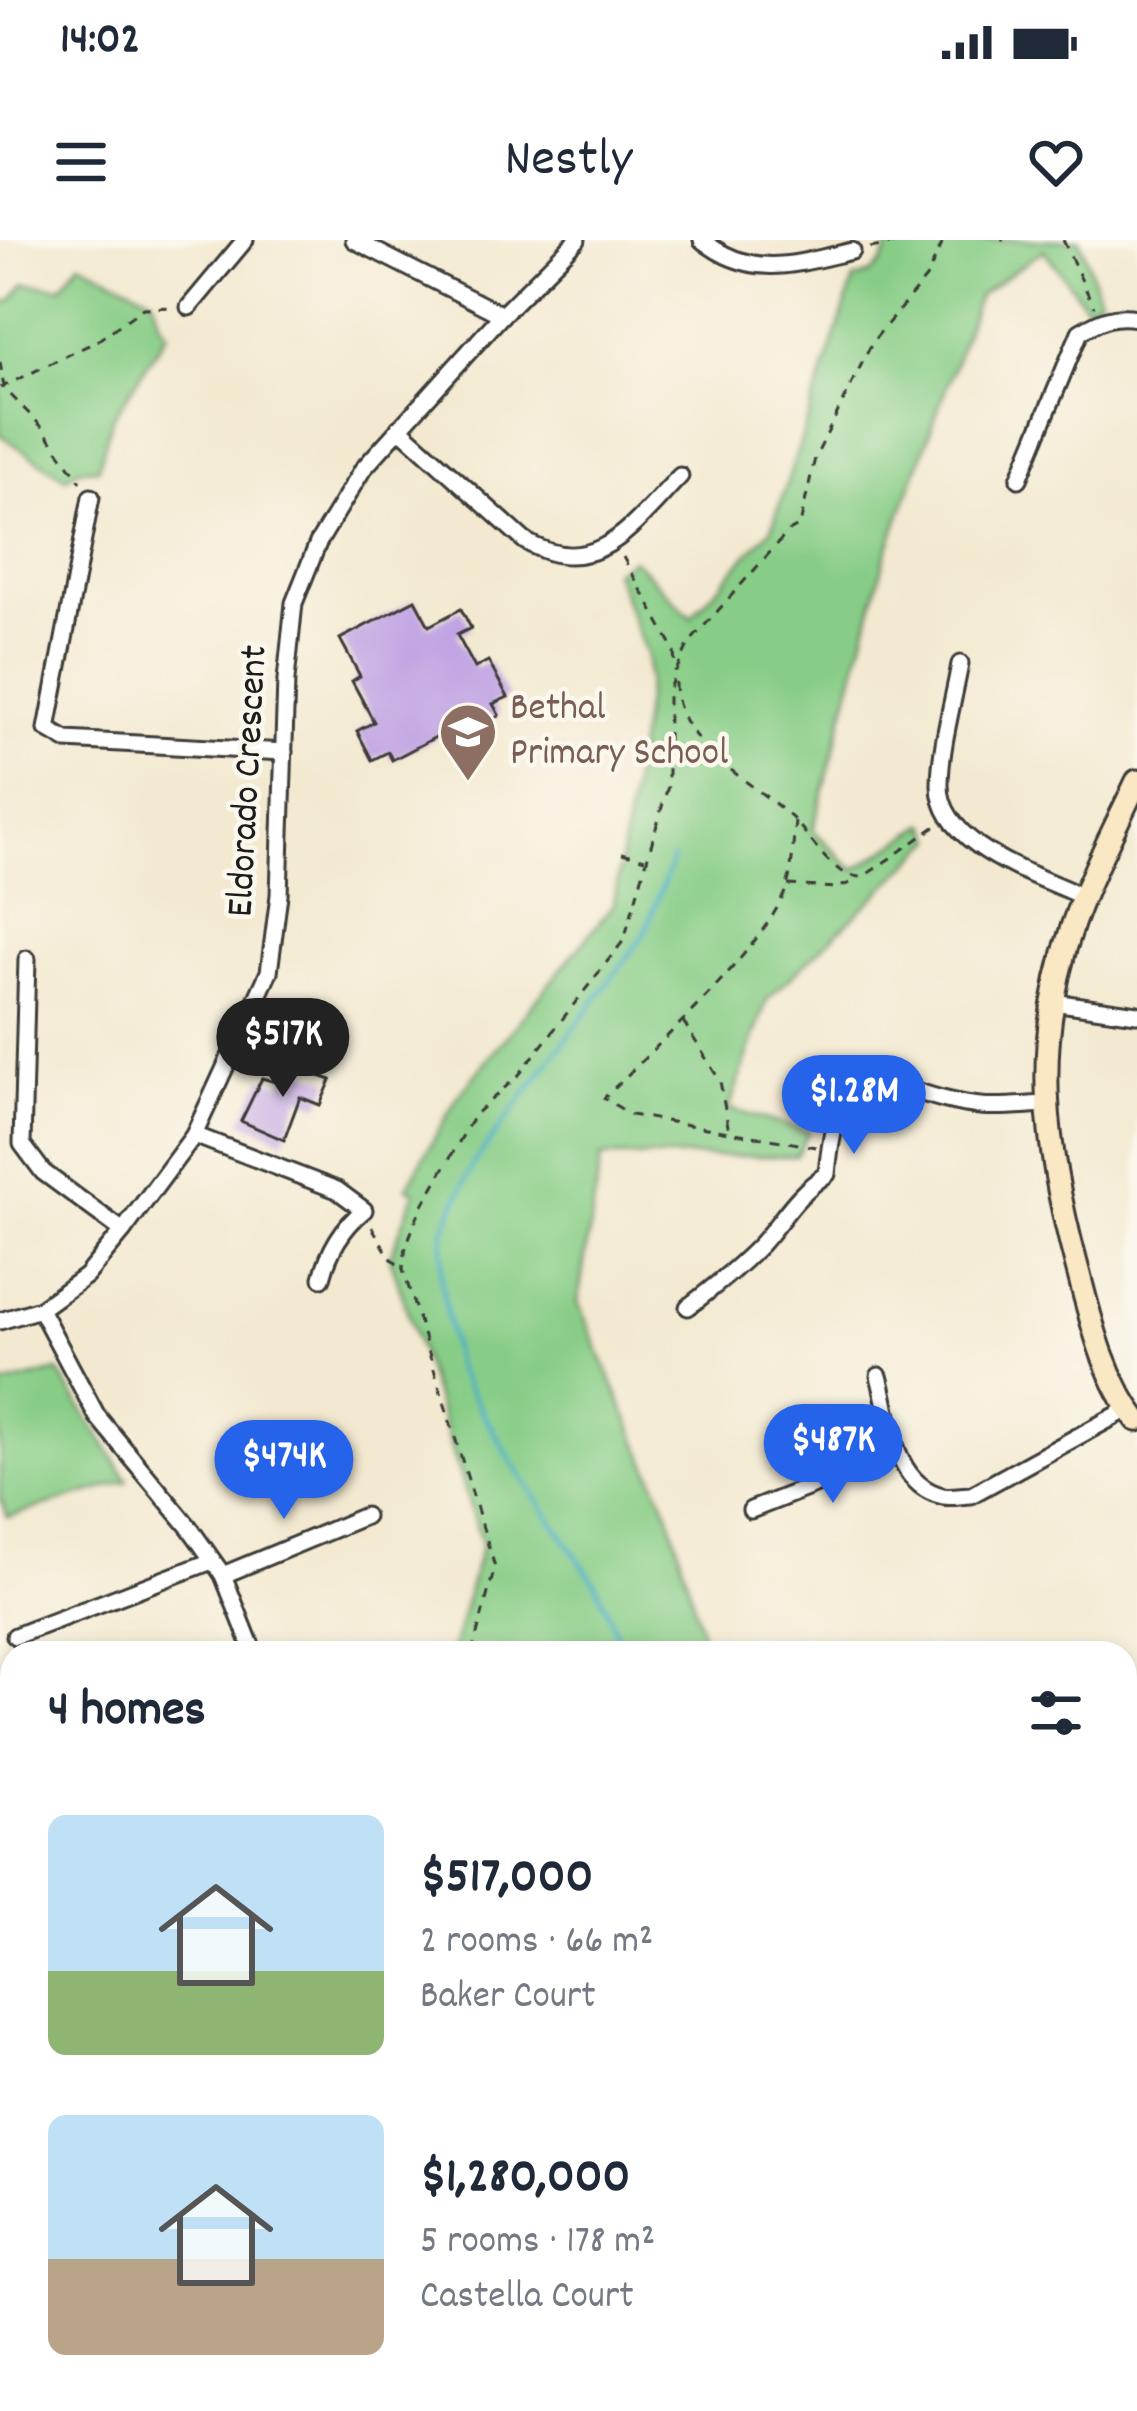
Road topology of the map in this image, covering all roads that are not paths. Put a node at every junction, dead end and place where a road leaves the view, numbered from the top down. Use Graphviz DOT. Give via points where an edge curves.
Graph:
graph roads {
  1 [pos="245,240"];
  2 [pos="354,240"];
  3 [pos="577,240"];
  4 [pos="702,240"];
  5 [pos="852,251"];
  6 [pos="188,307"];
  7 [pos="502,315"];
  8 [pos="1137,318"];
  9 [pos="399,428"];
  10 [pos="680,476"];
  11 [pos="1019,479"];
  12 [pos="91,497"];
  13 [pos="960,664"];
  14 [pos="284,752"];
  15 [pos="1137,781"];
  16 [pos="1083,898"];
  17 [pos="27,959"];
  18 [pos="1053,1002"];
  19 [pos="1137,1014"];
  20 [pos="1046,1104"];
  21 [pos="194,1135"];
  22 [pos="123,1231"];
  23 [pos="322,1278"];
  24 [pos="688,1307"];
  25 [pos="40,1309"];
  26 [pos="0,1321"];
  27 [pos="879,1376"];
  28 [pos="1133,1415"];
  29 [pos="896,1454"];
  30 [pos="751,1510"];
  31 [pos="365,1516"];
  32 [pos="218,1568"];
  33 [pos="15,1636"];
  34 [pos="249,1641"];
  1 -- 6 [label="street"];
  2 -- 7 [label="street"];
  3 -- 7 [label="street, Eldorado Crescent"];
  4 -- 5 [label="street" via="745,265"];
  7 -- 9 [label="street, Eldorado Crescent"];
  8 -- 11 [label="street" via="1119,315 1080,332"];
  9 -- 10 [label="street" via="525,542 572,559 598,552"];
  9 -- 14 [label="street, Eldorado Crescent" via="318,543 294,602"];
  12 -- 14 [label="street" via="47,729 66,740"];
  13 -- 16 [label="street" via="939,788 947,818 967,841"];
  14 -- 21 [label="street, Eldorado Crescent" via="269,971"];
  15 -- 16 [label="street"];
  16 -- 18 [label="street"];
  17 -- 22 [label="street" via="22,1144 44,1172"];
  18 -- 19 [label="street"];
  18 -- 20 [label="street"];
  20 -- 24 [label="street" via="978,1106 868,1079 842,1098 827,1174"];
  20 -- 28 [label="street" via="1052,1169 1090,1316"];
  21 -- 22 [label="street, Eldorado Crescent"];
  21 -- 23 [label="street" via="337,1190 364,1210 346,1224"];
  22 -- 25 [label="street, Eldorado Crescent" via="86,1276"];
  25 -- 26 [label="street, Eldorado Crescent"];
  25 -- 32 [label="street" via="97,1416"];
  27 -- 29 [label="street"];
  28 -- 29 [label="street" via="971,1495 943,1496"];
  29 -- 30 [label="street"];
  31 -- 32 [label="street"];
  32 -- 33 [label="street"];
  32 -- 34 [label="street"];
}
